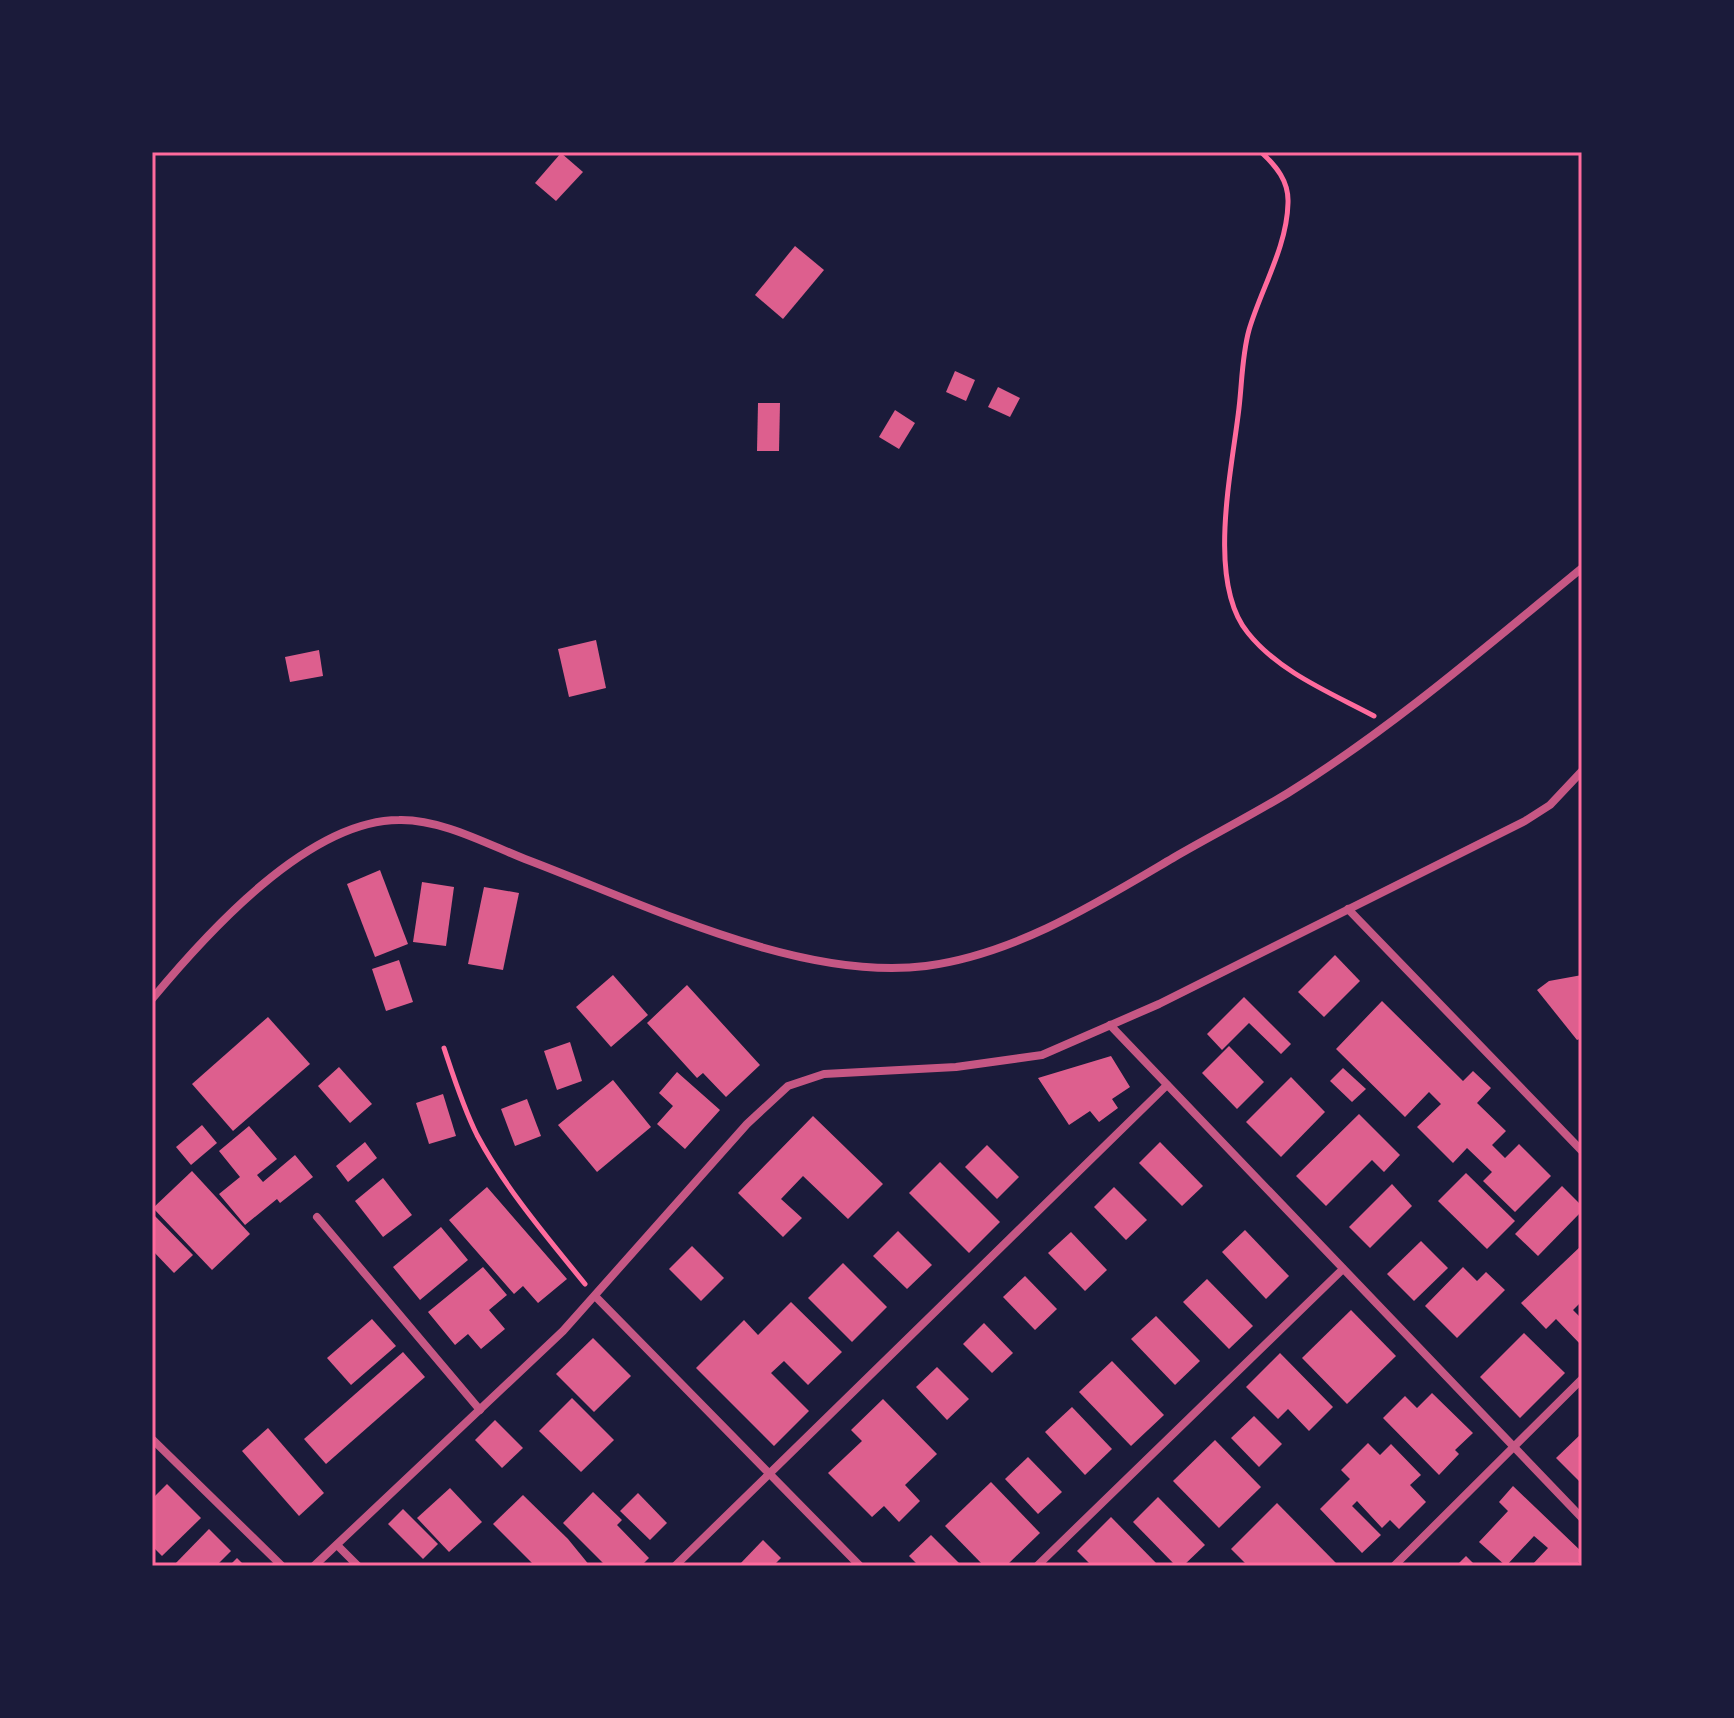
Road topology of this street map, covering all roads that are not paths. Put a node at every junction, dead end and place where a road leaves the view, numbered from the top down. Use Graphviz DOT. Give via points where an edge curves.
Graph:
graph roads {
  1 [pos="1582,568"];
  2 [pos="1582,771"];
  3 [pos="1348,909"];
  4 [pos="152,999"];
  5 [pos="1110,1025"];
  6 [pos="1167,1085"];
  7 [pos="1582,1151"];
  8 [pos="317,1217"];
  9 [pos="1343,1269"];
  10 [pos="596,1297"];
  11 [pos="1582,1379"];
  12 [pos="480,1410"];
  13 [pos="152,1439"];
  14 [pos="1514,1448"];
  15 [pos="771,1475"];
  16 [pos="1582,1518"];
  17 [pos="337,1545"];
  18 [pos="282,1566"];
  19 [pos="314,1566"];
  20 [pos="358,1566"];
  21 [pos="675,1566"];
  22 [pos="860,1566"];
  23 [pos="1037,1566"];
  24 [pos="1394,1566"];
  1 -- 4 [label="street" via="1387,723 1290,792 1071,916 971,958 870,969 793,953 704,929 476,840 398,819 357,828 311,849 280,871 184,960"];
  2 -- 3 [label="street" via="1550,805 1525,821"];
  3 -- 5 [label="street"];
  3 -- 7 [label="street"];
  5 -- 6 [label="street"];
  5 -- 10 [label="street" via="1042,1055 956,1067 824,1074 788,1086 747,1124"];
  6 -- 9 [label="street"];
  6 -- 15 [label="street"];
  8 -- 12 [label="street"];
  9 -- 14 [label="street"];
  9 -- 23 [label="street"];
  10 -- 12 [label="street"];
  10 -- 15 [label="street"];
  11 -- 14 [label="street"];
  12 -- 17 [label="street"];
  13 -- 18 [label="street"];
  14 -- 16 [label="street"];
  14 -- 24 [label="street"];
  15 -- 21 [label="street"];
  15 -- 22 [label="street"];
  17 -- 19 [label="street"];
  17 -- 20 [label="street"];
}
